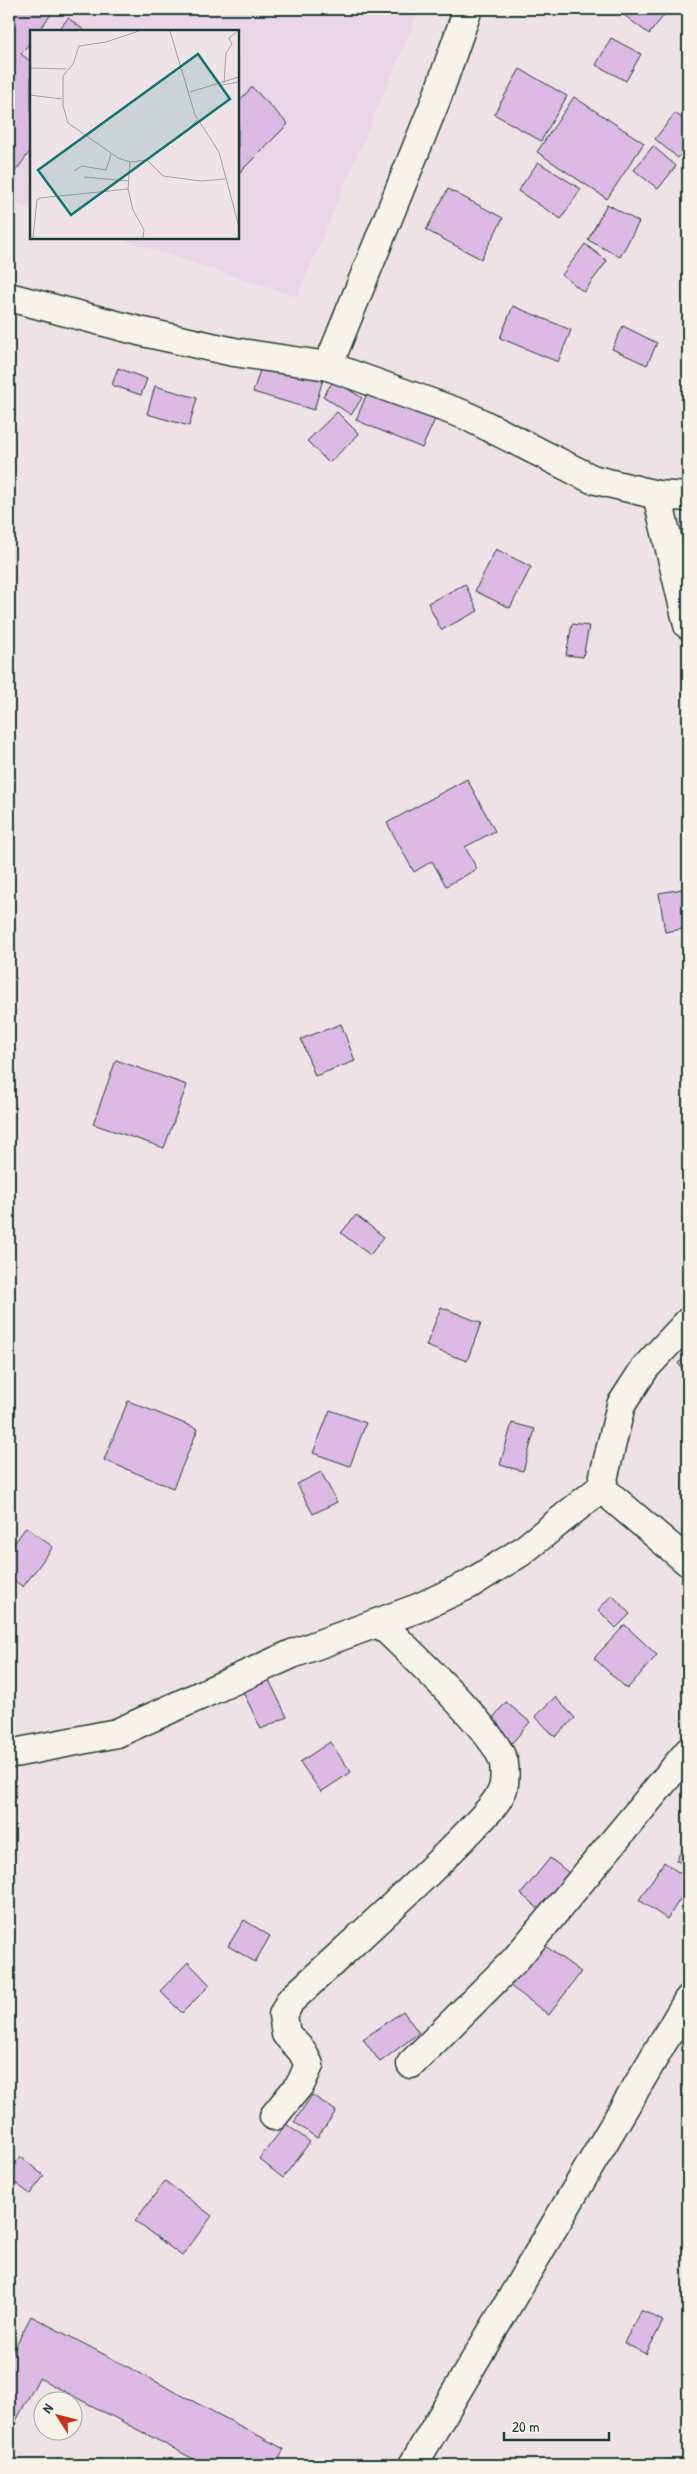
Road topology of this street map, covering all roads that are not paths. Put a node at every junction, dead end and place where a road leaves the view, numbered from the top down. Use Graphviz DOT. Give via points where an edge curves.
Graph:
graph roads {
  1 [pos="468,9"];
  2 [pos="9,297"];
  3 [pos="328,366"];
  4 [pos="657,495"];
  5 [pos="688,497"];
  6 [pos="688,625"];
  7 [pos="688,1322"];
  8 [pos="601,1488"];
  9 [pos="688,1562"];
  10 [pos="380,1623"];
  11 [pos="688,1752"];
  12 [pos="9,1754"];
  13 [pos="688,2000"];
  14 [pos="411,2064"];
  15 [pos="274,2116"];
  16 [pos="413,2465"];
  1 -- 3 [label="street" via="436,100"];
  2 -- 3 [label="street" via="234,352"];
  3 -- 4 [label="street" via="465,415 592,479"];
  4 -- 5 [label="street"];
  4 -- 6 [label="street"];
  7 -- 8 [label="street" via="645,1368 621,1405"];
  8 -- 9 [label="street"];
  8 -- 10 [label="street" via="521,1552 468,1585"];
  10 -- 12 [label="street" via="292,1654 117,1733"];
  10 -- 15 [label="street" via="426,1668 498,1750 504,1764 503,1791 440,1861 290,2001 283,2015 286,2034 302,2051 309,2065 301,2083"];
  11 -- 14 [label="street" via="515,1960"];
  13 -- 16 [label="street"];
}
